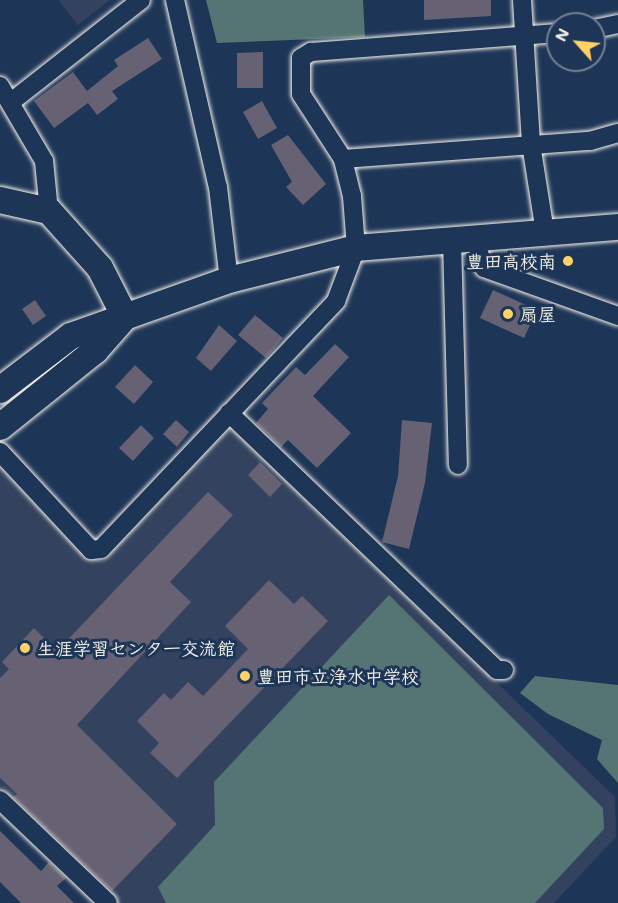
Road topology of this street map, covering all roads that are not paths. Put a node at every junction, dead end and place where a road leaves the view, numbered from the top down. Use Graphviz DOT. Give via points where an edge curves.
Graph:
graph roads {
  1 [pos="141,0"];
  2 [pos="175,0"];
  3 [pos="522,0"];
  4 [pos="546,34"];
  5 [pos="524,36"];
  6 [pos="0,86"];
  7 [pos="11,102"];
  8 [pos="618,134"];
  9 [pos="531,144"];
  10 [pos="343,159"];
  11 [pos="0,200"];
  12 [pos="49,211"];
  13 [pos="618,227"];
  14 [pos="545,232"];
  15 [pos="463,240"];
  16 [pos="356,248"];
  17 [pos="229,280"];
  18 [pos="618,316"];
  19 [pos="125,317"];
  20 [pos="0,390"];
  21 [pos="229,413"];
  22 [pos="0,427"];
  23 [pos="0,452"];
  24 [pos="458,465"];
  25 [pos="504,670"];
  26 [pos="0,800"];
  27 [pos="108,903"];
  1 -- 7 [label="street"];
  2 -- 17 [label="street" via="218,188"];
  3 -- 5 [label="street"];
  4 -- 5 [label="street"];
  5 -- 9 [label="street"];
  5 -- 10 [label="street" via="306,54 298,68 301,94"];
  6 -- 7 [label="street"];
  7 -- 12 [label="street" via="45,161"];
  8 -- 9 [label="street" via="590,141"];
  9 -- 10 [label="street"];
  9 -- 14 [label="street"];
  10 -- 16 [label="street"];
  11 -- 12 [label="street"];
  12 -- 19 [label="street" via="100,268"];
  13 -- 14 [label="street"];
  14 -- 15 [label="street"];
  15 -- 16 [label="street"];
  15 -- 18 [label="street" via="484,268"];
  15 -- 24 [label="street"];
  16 -- 17 [label="street"];
  16 -- 21 [label="street" via="336,301"];
  17 -- 19 [label="street"];
  19 -- 20 [label="street" via="70,336"];
  19 -- 22 [label="street" via="95,351"];
  21 -- 23 [label="street" via="101,549 91,550"];
  21 -- 25 [label="street" via="497,670"];
  26 -- 27 [label="street"];
}
